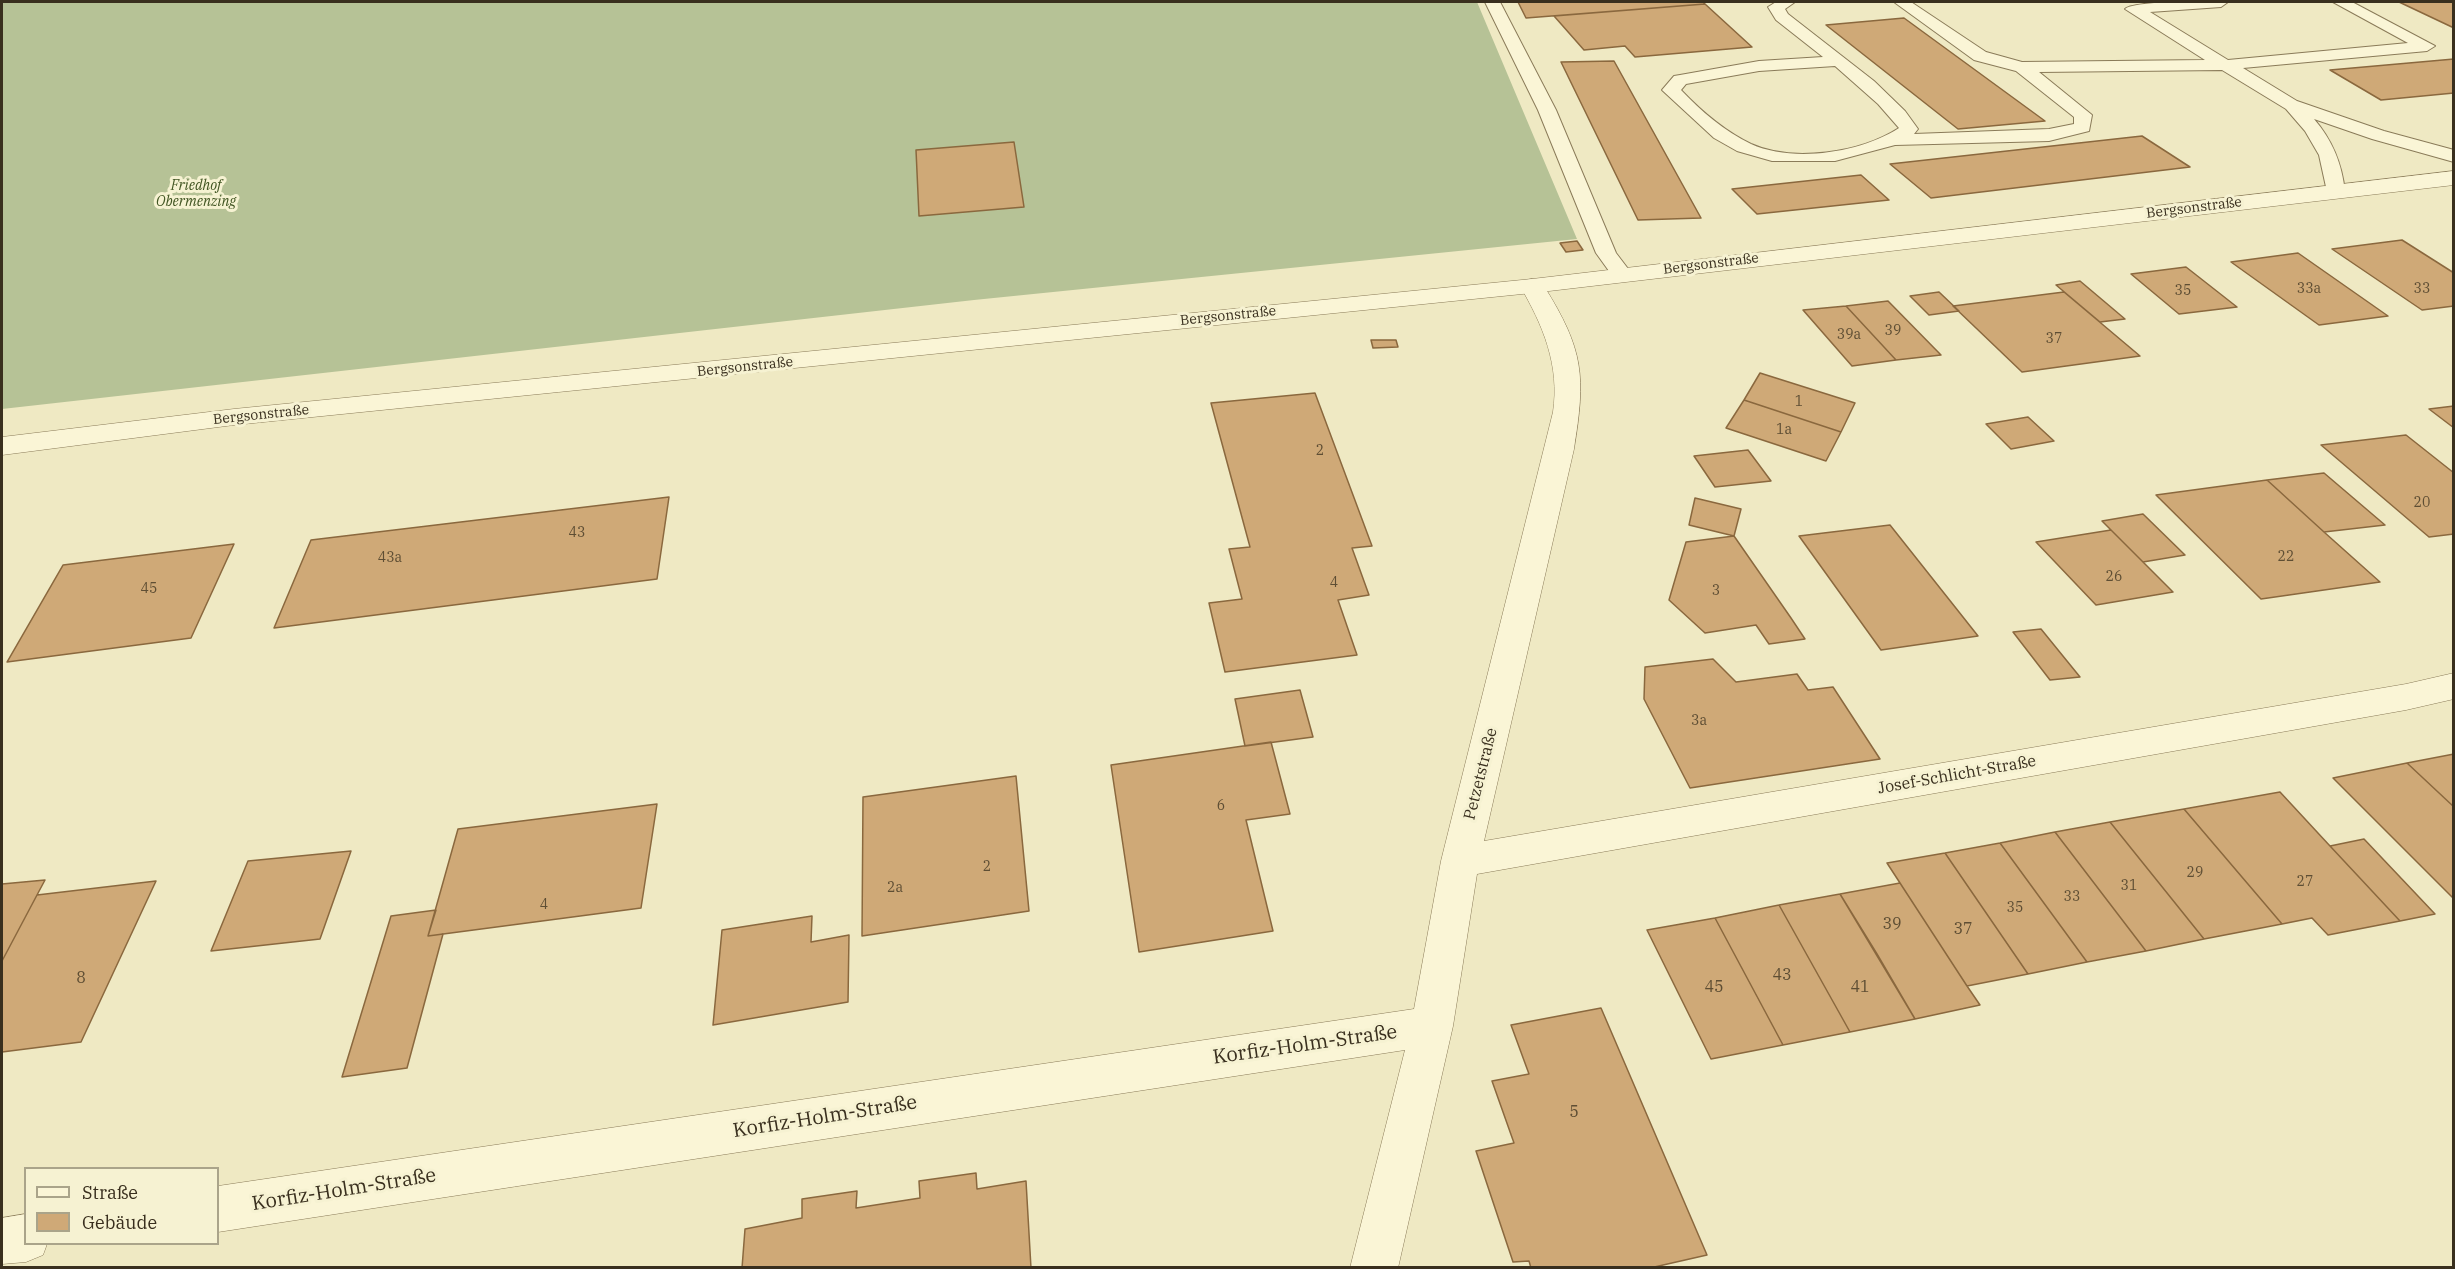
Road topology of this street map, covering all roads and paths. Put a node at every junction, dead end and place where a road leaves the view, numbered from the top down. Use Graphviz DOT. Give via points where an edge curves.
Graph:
graph roads {
  1 [pos="1492,2"];
  2 [pos="1788,2"];
  3 [pos="1901,2"];
  4 [pos="2221,2"];
  5 [pos="2341,2"];
  6 [pos="1836,61"];
  7 [pos="2225,64"];
  8 [pos="2022,67"];
  9 [pos="2291,105"];
  10 [pos="1897,140"];
  11 [pos="2454,156"];
  12 [pos="2454,178"];
  13 [pos="2335,192"];
  14 [pos="1621,274"];
  15 [pos="1532,286"];
  16 [pos="2,446"];
  17 [pos="2454,686"];
  18 [pos="1460,861"];
  19 [pos="1432,1026"];
  20 [pos="219,1209"];
  21 [pos="24,1238"];
  22 [pos="2,1241"];
  23 [pos="1374,1268"];
  1 -- 14 [label="lane" via="1546,110 1606,253"];
  2 -- 6 [label="lane" via="1776,7 1782,17"];
  3 -- 8 [label="lane" via="1980,56"];
  4 -- 7 [label="lane" via="2133,9"];
  5 -- 7 [label="lane" via="2427,46"];
  6 -- 10 [label="lane" via="1899,112 1910,129"];
  6 -- 10 [label="lane" via="1759,66 1680,80 1671,90 1725,137 1756,152 1799,158 1861,151"];
  7 -- 8 [label="lane"];
  7 -- 9 [label="lane"];
  8 -- 10 [label="lane" via="2083,115 2083,127 2049,135"];
  9 -- 11 [label="lane"];
  9 -- 13 [label="lane" via="2312,125 2325,145 2334,168"];
  12 -- 13 [label="street, Bergsonstraße"];
  13 -- 14 [label="street, Bergsonstraße"];
  14 -- 15 [label="street, Bergsonstraße"];
  15 -- 16 [label="street, Bergsonstraße" via="234,417"];
  15 -- 18 [label="street, Petzetstraße" via="1547,309 1562,347 1569,389 1553,487"];
  17 -- 18 [label="street, Josef-Schlicht-Straße"];
  18 -- 19 [label="street, Petzetstraße"];
  19 -- 20 [label="street, Korfiz-Holm-Straße"];
  19 -- 23 [label="street, Petzetstraße"];
  21 -- 22 [label="street"];
}
